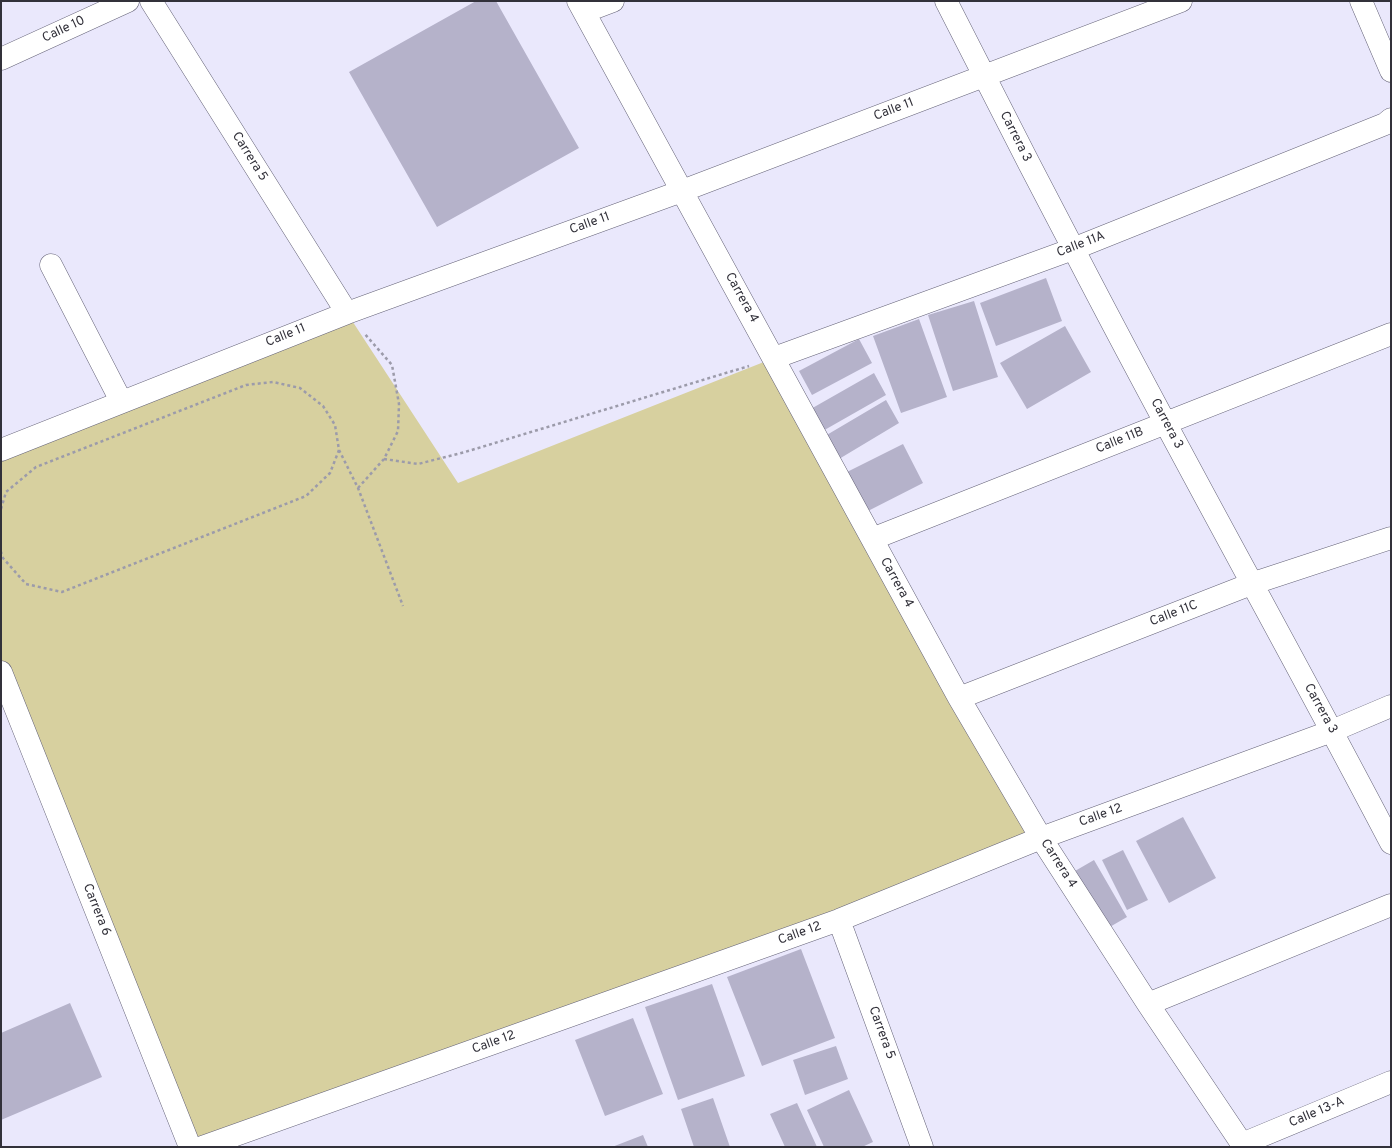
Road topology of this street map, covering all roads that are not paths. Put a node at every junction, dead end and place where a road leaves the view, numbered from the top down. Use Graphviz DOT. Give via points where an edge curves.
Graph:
graph roads {
  1 [pos="128,1"];
  2 [pos="151,1"];
  3 [pos="613,1"];
  4 [pos="946,1"];
  5 [pos="1181,1"];
  6 [pos="1361,1"];
  7 [pos="581,6"];
  8 [pos="1,59"];
  9 [pos="1391,71"];
  10 [pos="984,76"];
  11 [pos="1388,122"];
  12 [pos="682,191"];
  13 [pos="1073,249"];
  14 [pos="51,266"];
  15 [pos="347,313"];
  16 [pos="1391,334"];
  17 [pos="774,358"];
  18 [pos="121,402"];
  19 [pos="1166,422"];
  20 [pos="1,450"];
  21 [pos="1391,538"];
  22 [pos="872,539"];
  23 [pos="1251,584"];
  24 [pos="1,672"];
  25 [pos="959,698"];
  26 [pos="1391,706"];
  27 [pos="1332,731"];
  28 [pos="1041,838"];
  29 [pos="1391,843"];
  30 [pos="1391,905"];
  31 [pos="839,920"];
  32 [pos="1148,1004"];
  33 [pos="1391,1082"];
  34 [pos="1243,1145"];
  35 [pos="190,1147"];
  36 [pos="202,1147"];
  37 [pos="922,1147"];
  1 -- 8 [label="street, Calle 10"];
  2 -- 15 [label="street, Carrera 5"];
  3 -- 7 [label="street"];
  4 -- 10 [label="street, Carrera 3"];
  5 -- 10 [label="street, Calle 11"];
  6 -- 9 [label="street"];
  7 -- 12 [label="street, Carrera 4"];
  10 -- 12 [label="street, Calle 11"];
  10 -- 13 [label="street, Carrera 3"];
  11 -- 13 [label="street, Calle 11A"];
  12 -- 15 [label="street, Calle 11"];
  12 -- 17 [label="street, Carrera 4"];
  13 -- 17 [label="street, Calle 11A"];
  13 -- 19 [label="street, Carrera 3"];
  14 -- 18 [label="street"];
  15 -- 18 [label="street, Calle 11"];
  16 -- 19 [label="street, Calle 11B"];
  17 -- 22 [label="street, Carrera 4"];
  18 -- 20 [label="street, Calle 11"];
  19 -- 22 [label="street, Calle 11B"];
  19 -- 23 [label="street, Carrera 3"];
  21 -- 23 [label="street, Calle 11C"];
  22 -- 25 [label="street, Carrera 4"];
  23 -- 25 [label="street, Calle 11C"];
  23 -- 27 [label="street, Carrera 3"];
  24 -- 35 [label="street, Carrera 6"];
  25 -- 28 [label="street, Carrera 4"];
  26 -- 27 [label="street, Calle 12"];
  27 -- 28 [label="street, Calle 12"];
  27 -- 29 [label="street, Carrera 3"];
  28 -- 31 [label="street, Calle 12"];
  28 -- 32 [label="street, Carrera 4"];
  30 -- 32 [label="street"];
  31 -- 36 [label="street, Calle 12"];
  31 -- 37 [label="street, Carrera 5"];
  32 -- 34 [label="street, Carrera 4"];
  33 -- 34 [label="street, Calle 13-A"];
}
